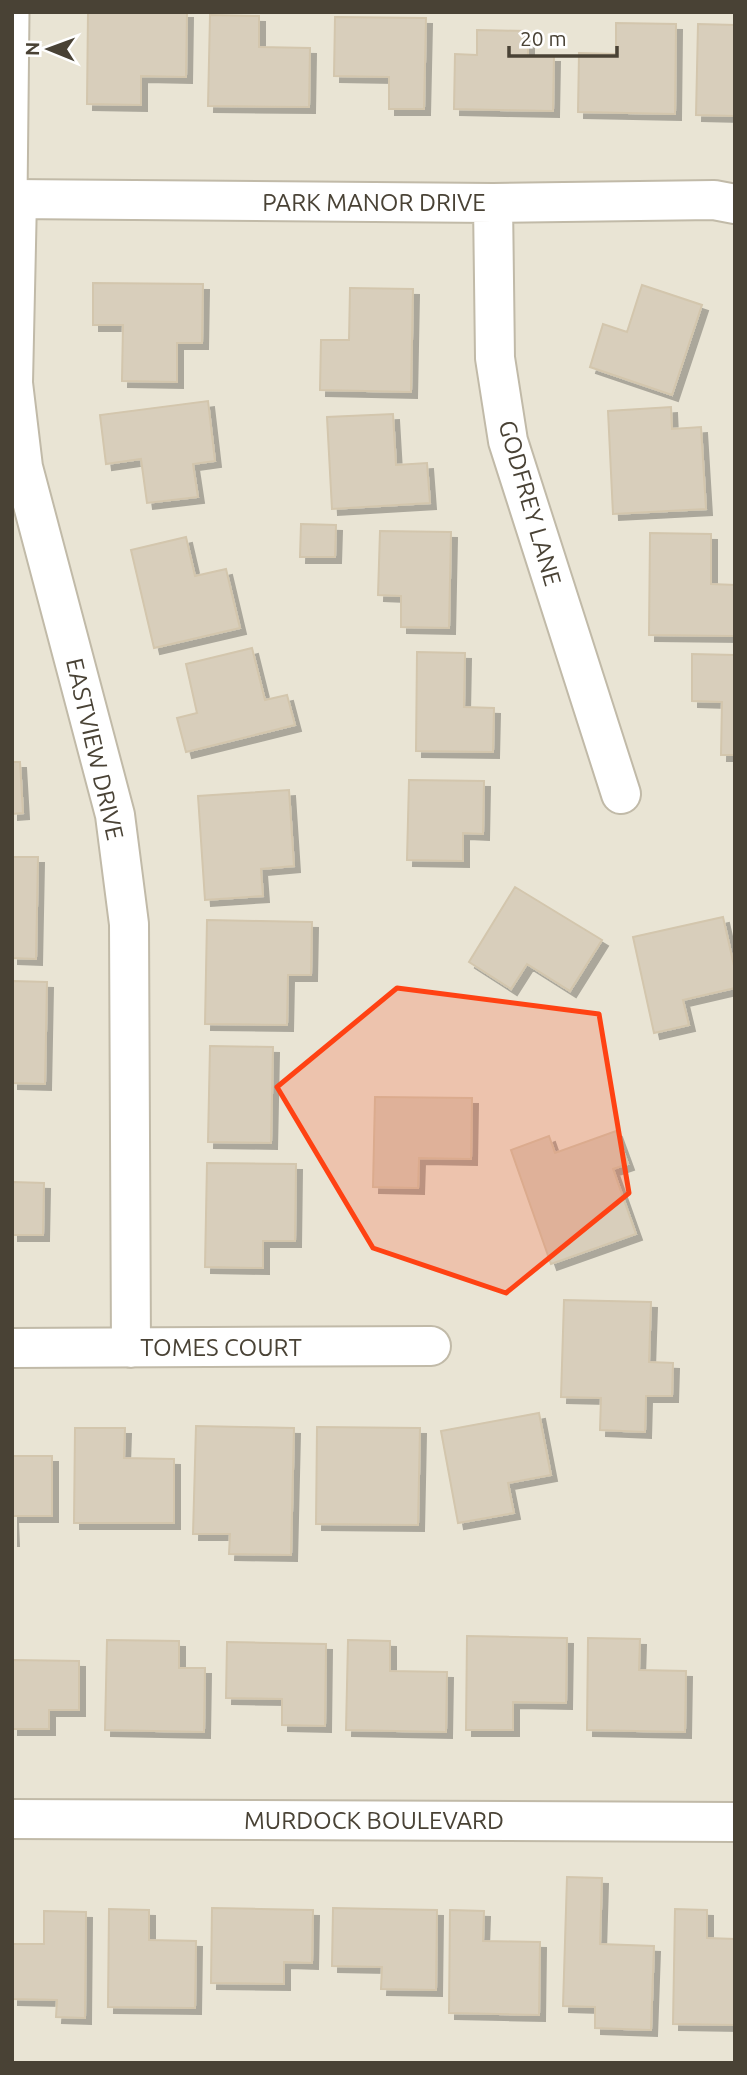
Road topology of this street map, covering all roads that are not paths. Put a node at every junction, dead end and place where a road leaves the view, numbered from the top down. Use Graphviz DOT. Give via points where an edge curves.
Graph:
graph roads {
  1 [pos="19,12"];
  2 [pos="14,200"];
  3 [pos="493,203"];
  4 [pos="735,204"];
  5 [pos="621,794"];
  6 [pos="431,1346"];
  7 [pos="12,1348"];
  8 [pos="131,1348"];
  9 [pos="12,1819"];
  10 [pos="735,1822"];
  1 -- 2 [label="lane"];
  2 -- 3 [label="street, PARK MANOR DRIVE"];
  2 -- 8 [label="street, EASTVIEW DRIVE" via="13,383 23,467 115,814 128,924"];
  3 -- 4 [label="street, PARK MANOR DRIVE" via="714,200"];
  3 -- 5 [label="street, GODFREY LANE" via="495,358 508,441"];
  6 -- 8 [label="street, TOMES COURT"];
  7 -- 8 [label="street, TOMES COURT"];
  9 -- 10 [label="street, MURDOCK BOULEVARD"];
}
